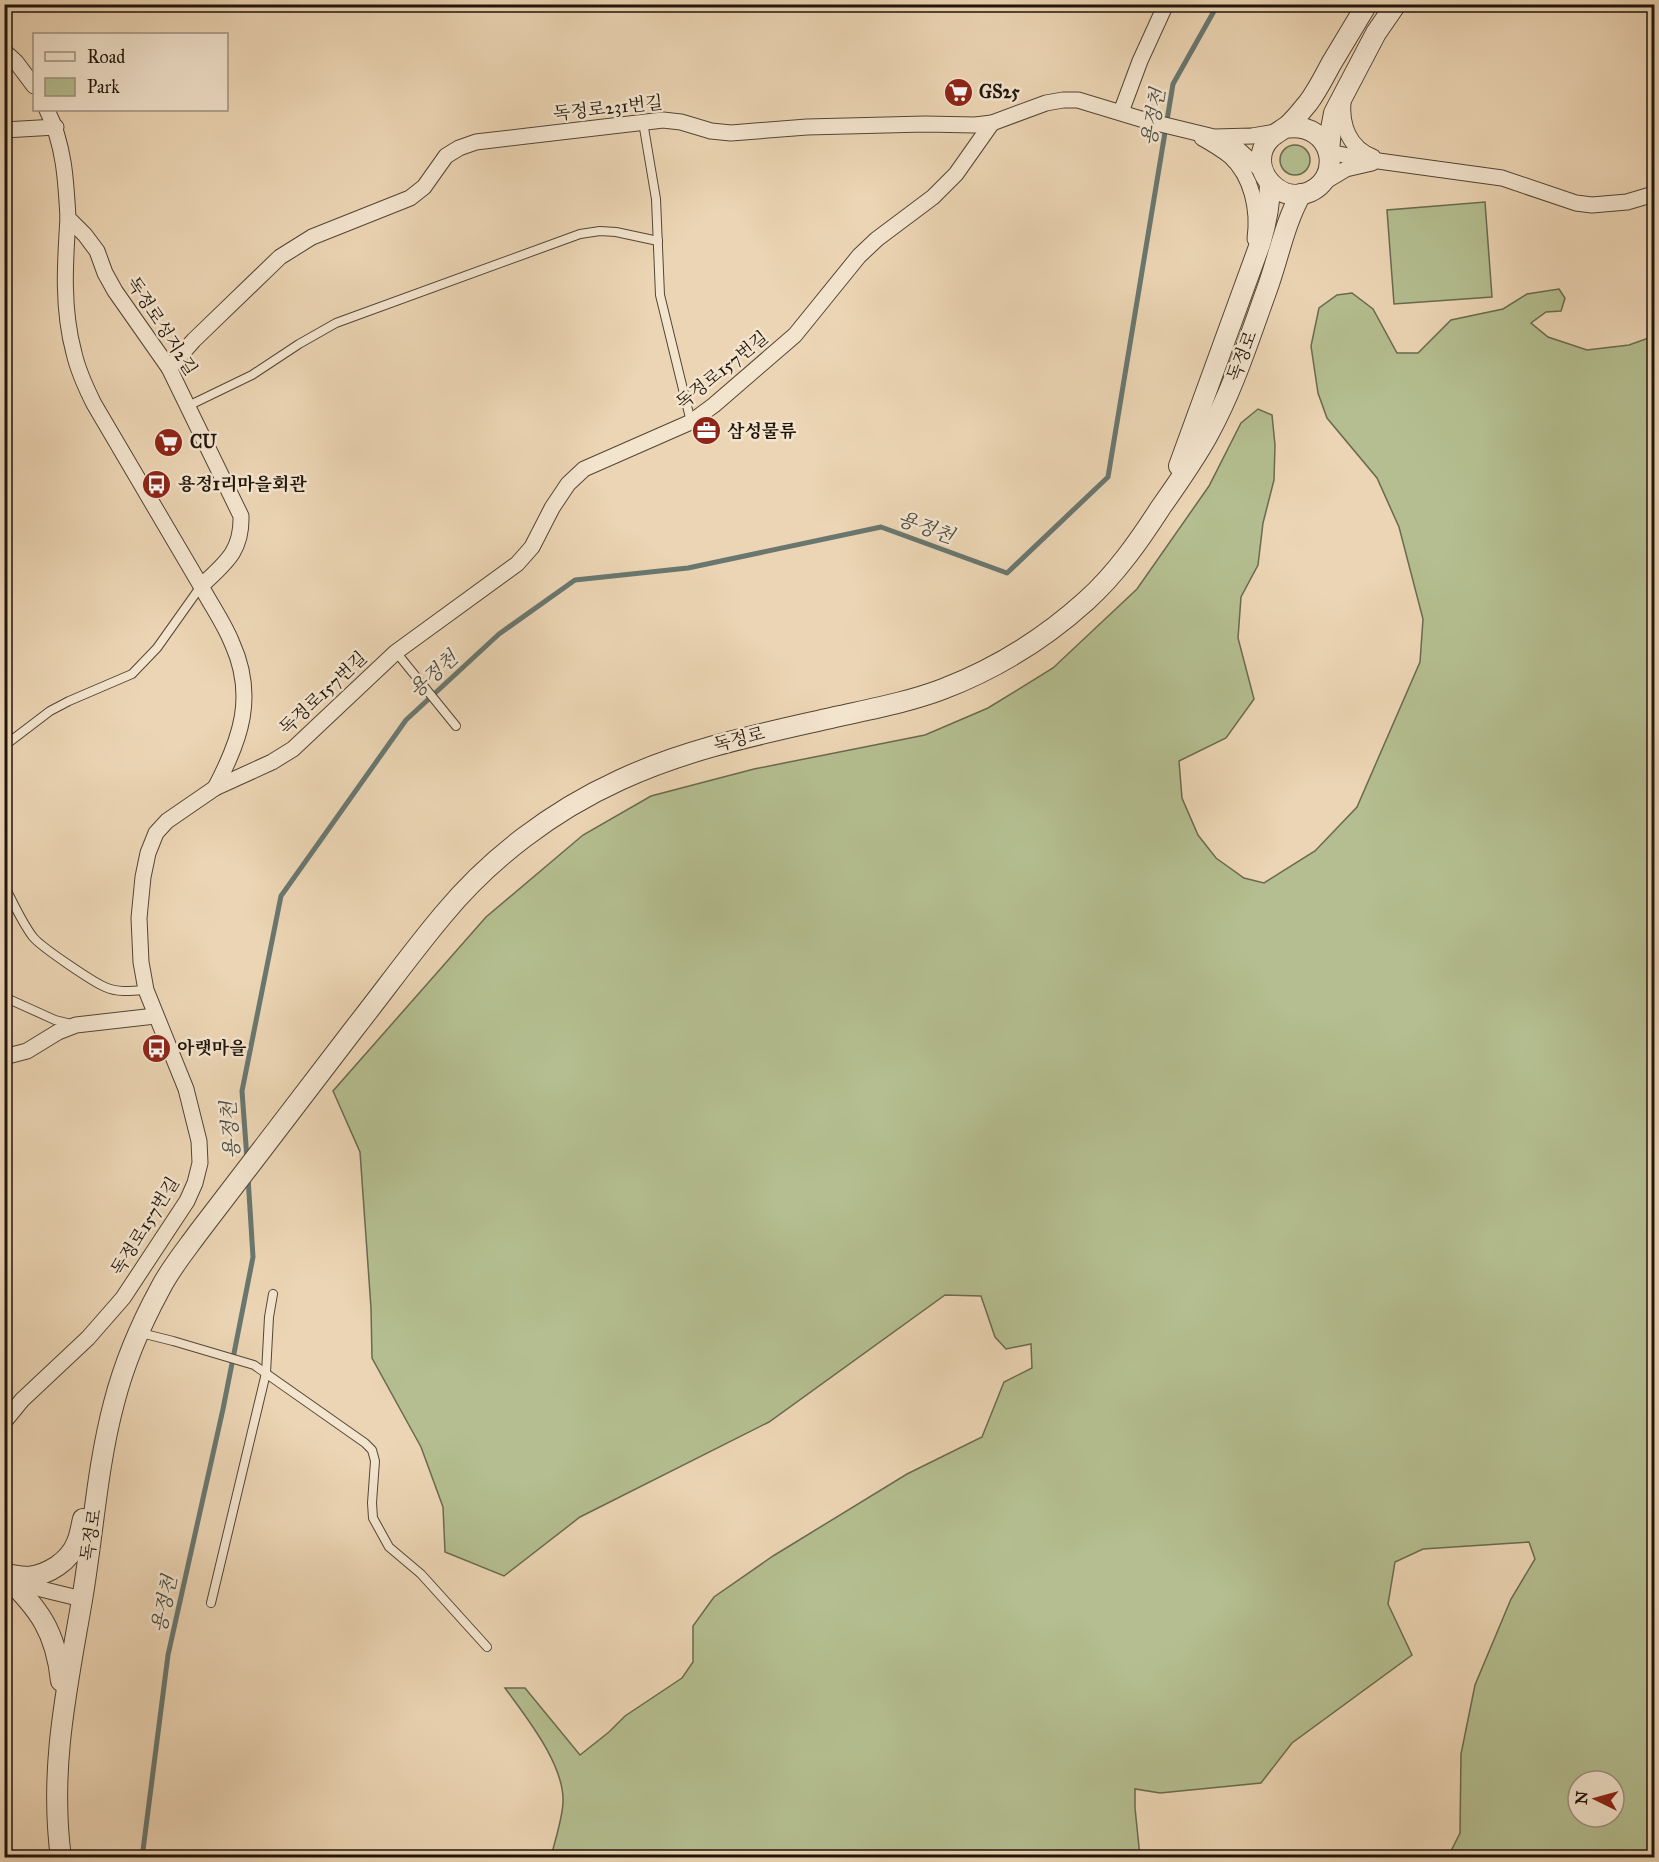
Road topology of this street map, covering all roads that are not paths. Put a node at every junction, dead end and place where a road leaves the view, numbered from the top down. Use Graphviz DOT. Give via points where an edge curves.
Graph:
graph roads {
  1 [pos="1167,4"];
  2 [pos="1367,4"];
  3 [pos="1396,4"];
  4 [pos="4,51"];
  5 [pos="33,85"];
  6 [pos="1344,92"];
  7 [pos="48,111"];
  8 [pos="1121,112"];
  9 [pos="643,122"];
  10 [pos="992,123"];
  11 [pos="56,127"];
  12 [pos="4,130"];
  13 [pos="1280,130"];
  14 [pos="1194,133"];
  15 [pos="1329,152"];
  16 [pos="1387,162"];
  17 [pos="1267,178"];
  18 [pos="1321,184"];
  19 [pos="1301,194"];
  20 [pos="1654,194"];
  21 [pos="68,218"];
  22 [pos="658,241"];
  23 [pos="1251,274"];
  24 [pos="169,368"];
  25 [pos="188,406"];
  26 [pos="691,422"];
  27 [pos="1161,508"];
  28 [pos="201,586"];
  29 [pos="396,652"];
  30 [pos="456,726"];
  31 [pos="4,746"];
  32 [pos="216,788"];
  33 [pos="4,885"];
  34 [pos="146,990"];
  35 [pos="4,997"];
  36 [pos="155,1016"];
  37 [pos="76,1025"];
  38 [pos="4,1057"];
  39 [pos="273,1294"];
  40 [pos="139,1333"];
  41 [pos="266,1373"];
  42 [pos="4,1422"];
  43 [pos="106,1439"];
  44 [pos="4,1574"];
  45 [pos="82,1599"];
  46 [pos="211,1602"];
  47 [pos="487,1647"];
  48 [pos="63,1702"];
  49 [pos="61,1857"];
  1 -- 8 [label="street"];
  2 -- 13 [label="street" via="1316,92"];
  3 -- 6 [label="street"];
  4 -- 5 [label="street"];
  6 -- 15 [label="street" via="1331,129"];
  6 -- 16 [label="street" via="1343,124 1350,138 1367,155"];
  7 -- 11 [label="street"];
  8 -- 10 [label="street, 독정로231번길" via="1063,99"];
  8 -- 14 [label="street, 독정로231번길"];
  9 -- 10 [label="street, 독정로231번길" via="681,122 730,133 807,127"];
  9 -- 22 [label="lane" via="656,199"];
  9 -- 24 [label="street, 독정로231번길" via="459,147 446,156 424,187 410,198 312,237 280,257"];
  10 -- 26 [label="street, 독정로157번길" via="956,174 859,256 795,335"];
  11 -- 12 [label="street"];
  11 -- 21 [label="street" via="63,153"];
  13 -- 14 [label="street" via="1233,137"];
  13 -- 15 [label="street" via="1307,128 1317,133"];
  13 -- 17 [label="street" via="1262,151"];
  14 -- 17 [label="street" via="1238,149"];
  14 -- 23 [label="street" via="1231,157 1250,187 1257,228"];
  15 -- 16 [label="street"];
  15 -- 18 [label="street" via="1330,163"];
  16 -- 18 [label="street" via="1346,169"];
  16 -- 20 [label="street" via="1502,178 1592,205 1627,202"];
  17 -- 19 [label="street" via="1279,190"];
  17 -- 23 [label="street, 독정로" via="1267,222"];
  18 -- 19 [label="street"];
  19 -- 27 [label="street, 독정로" via="1292,209 1227,395 1192,464"];
  21 -- 24 [label="street, 독정로성지2길" via="97,251 115,291"];
  21 -- 28 [label="street" via="65,299 74,354 83,381"];
  22 -- 25 [label="lane" via="608,231 580,234 336,323 252,375"];
  22 -- 26 [label="lane" via="660,295"];
  23 -- 27 [label="street, 독정로"];
  24 -- 25 [label="street, 독정로성지2길"];
  25 -- 28 [label="street, 독정로성지2길" via="242,516 236,549"];
  26 -- 29 [label="street, 독정로157번길" via="584,469 568,484 532,547 517,564"];
  27 -- 40 [label="street, 독정로" via="1126,558 1088,600 1040,638 974,675 944,689 890,705 685,753 584,798 518,842 444,913 351,1033 198,1233 160,1288"];
  28 -- 31 [label="lane" via="157,648 132,674 50,711"];
  28 -- 32 [label="street" via="232,642 245,688 239,735"];
  29 -- 30 [label="lane"];
  29 -- 32 [label="street, 독정로157번길" via="293,749"];
  32 -- 34 [label="street, 독정로157번길" via="167,821 156,833 148,853 139,918"];
  33 -- 34 [label="lane" via="35,939 106,988 125,992"];
  34 -- 36 [label="street, 독정로157번길"];
  35 -- 37 [label="lane"];
  36 -- 37 [label="street"];
  36 -- 42 [label="street, 독정로157번길" via="186,1089 199,1141 200,1163 195,1183 123,1298"];
  37 -- 38 [label="street" via="27,1052"];
  39 -- 41 [label="lane"];
  40 -- 41 [label="lane" via="254,1365"];
  40 -- 43 [label="street, 독정로" via="114,1401"];
  41 -- 46 [label="lane"];
  41 -- 47 [label="lane" via="372,1450 373,1518 389,1547 422,1574"];
  43 -- 44 [label="street" via="76,1544 69,1556 43,1574"];
  43 -- 45 [label="street, 독정로"];
  44 -- 45 [label="street"];
  44 -- 48 [label="street" via="25,1595 49,1630 60,1666"];
  45 -- 48 [label="street, 독정로"];
  48 -- 49 [label="street, 독정로" via="57,1799"];
}
